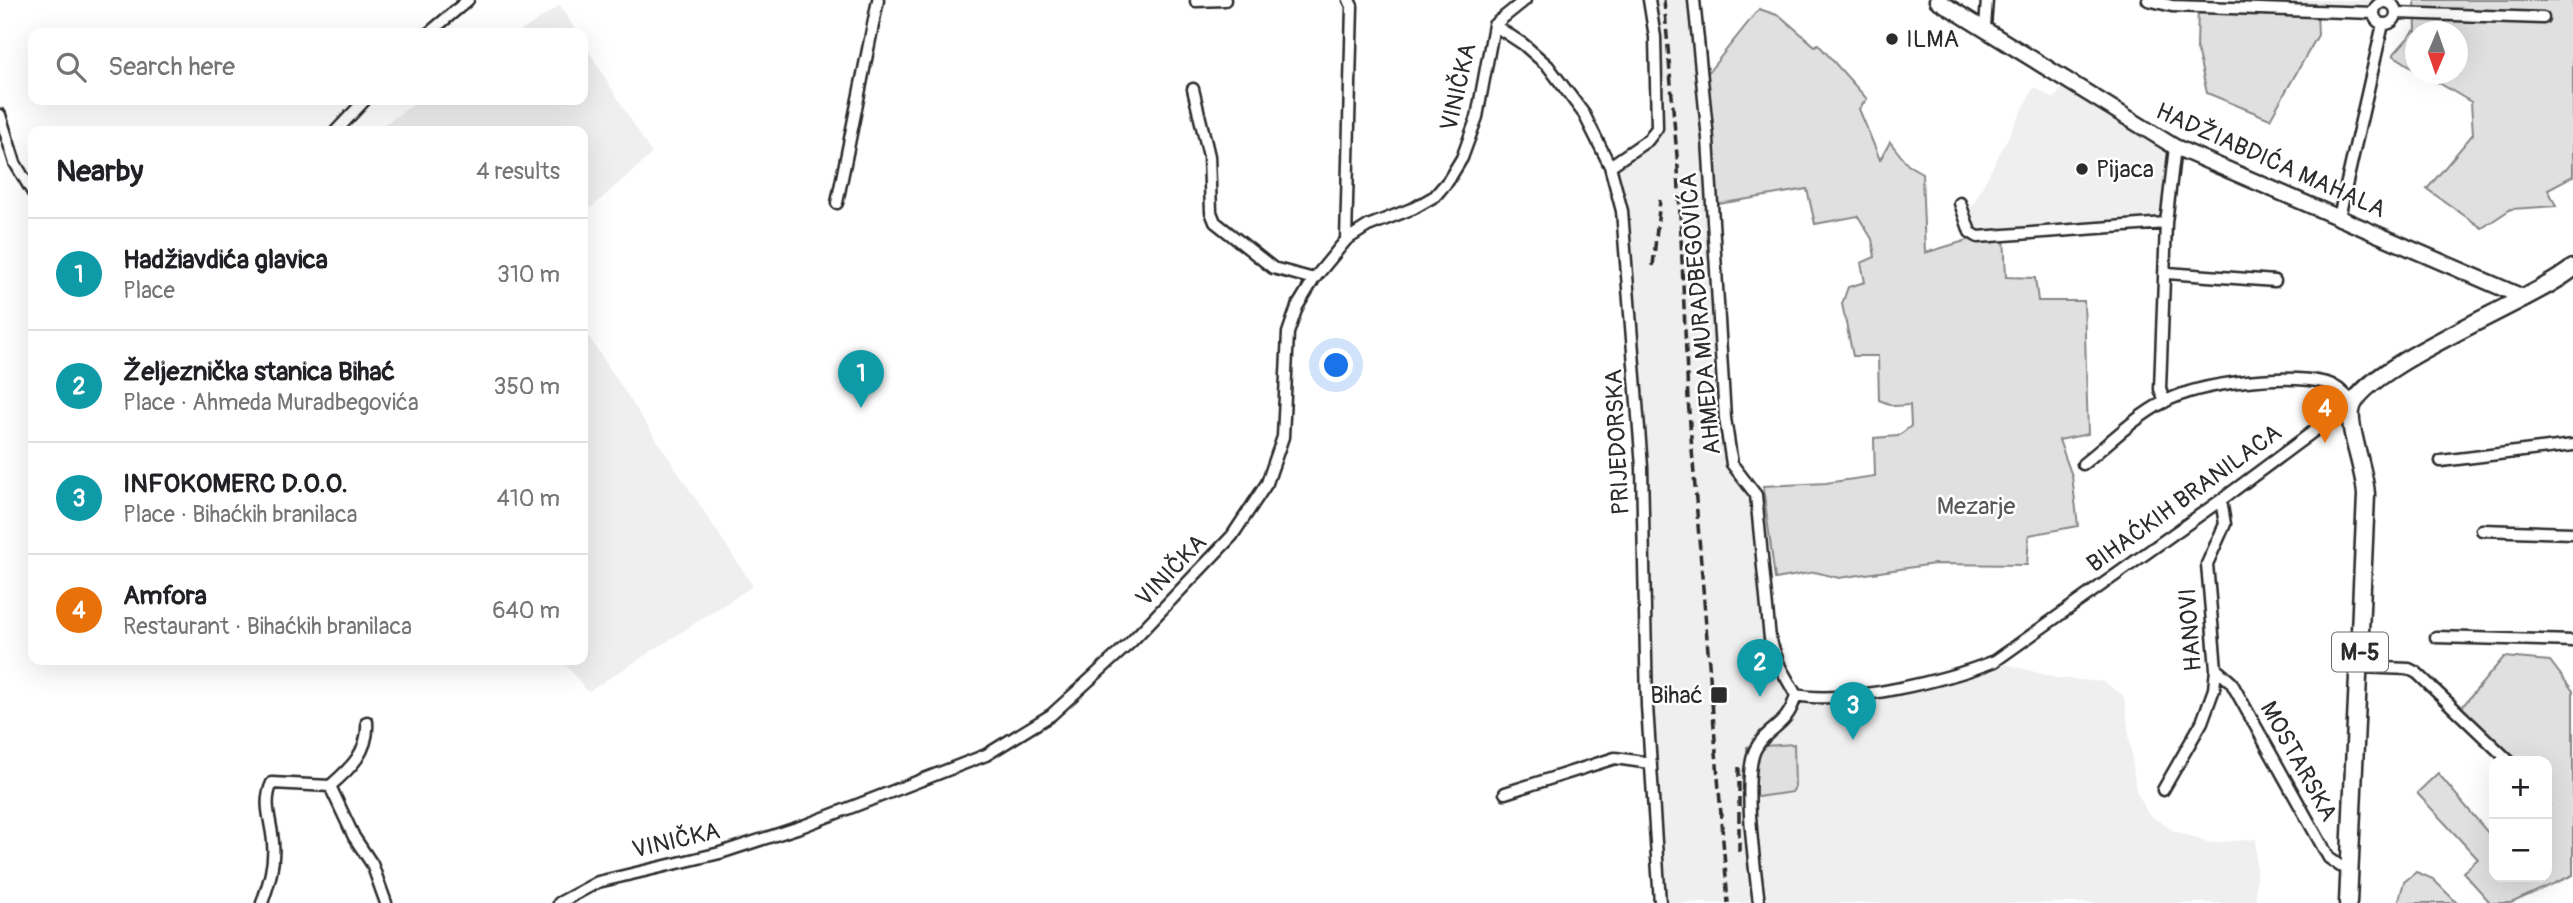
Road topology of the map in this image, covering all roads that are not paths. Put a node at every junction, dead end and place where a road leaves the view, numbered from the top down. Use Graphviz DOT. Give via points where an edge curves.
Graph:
graph roads {
  1 [pos="468,0"];
  2 [pos="878,0"];
  3 [pos="1225,0"];
  4 [pos="1349,0"];
  5 [pos="1525,0"];
  6 [pos="1649,0"];
  7 [pos="1694,0"];
  8 [pos="1937,0"];
  9 [pos="1987,0"];
  10 [pos="2148,0"];
  11 [pos="1196,1"];
  12 [pos="2387,1"];
  13 [pos="2374,13"];
  14 [pos="2396,13"];
  15 [pos="2543,18"];
  16 [pos="2384,24"];
  17 [pos="1494,25"];
  18 [pos="1985,27"];
  19 [pos="435,28"];
  20 [pos="1193,89"];
  21 [pos="360,105"];
  22 [pos="0,115"];
  23 [pos="341,126"];
  24 [pos="2175,147"];
  25 [pos="1611,166"];
  26 [pos="28,183"];
  27 [pos="837,203"];
  28 [pos="1960,203"];
  29 [pos="2339,217"];
  30 [pos="2166,223"];
  31 [pos="1346,240"];
  32 [pos="2167,273"];
  33 [pos="2570,277"];
  34 [pos="1314,279"];
  35 [pos="2275,281"];
  36 [pos="2525,298"];
  37 [pos="2165,402"];
  38 [pos="2353,402"];
  39 [pos="2573,445"];
  40 [pos="2441,461"];
  41 [pos="2083,464"];
  42 [pos="2221,500"];
  43 [pos="2482,530"];
  44 [pos="2573,533"];
  45 [pos="2436,637"];
  46 [pos="2573,641"];
  47 [pos="2359,667"];
  48 [pos="2216,669"];
  49 [pos="1796,695"];
  50 [pos="367,722"];
  51 [pos="2504,756"];
  52 [pos="1650,763"];
  53 [pos="330,786"];
  54 [pos="2163,790"];
  55 [pos="1505,793"];
  56 [pos="2349,868"];
  57 [pos="262,903"];
  58 [pos="386,903"];
  59 [pos="559,903"];
  60 [pos="1660,903"];
  61 [pos="1759,903"];
  62 [pos="2348,903"];
  1 -- 19 [label="street"];
  2 -- 27 [label="street"];
  3 -- 11 [label="street"];
  4 -- 31 [label="street" via="1352,78"];
  5 -- 17 [label="street, VINIČKA"];
  6 -- 25 [label="street" via="1655,37 1657,128 1648,140"];
  7 -- 49 [label="street, AHMEDA MURADBEGOVIĆA" via="1708,139 1725,418 1732,464 1756,495 1770,639"];
  8 -- 18 [label="street, HADŽIABDIĆA MAHALA"];
  9 -- 18 [label="street"];
  10 -- 13 [label="street" via="2172,6"];
  12 -- 13 [label="street"];
  12 -- 14 [label="street"];
  13 -- 16 [label="street"];
  14 -- 15 [label="street"];
  14 -- 16 [label="street"];
  16 -- 29 [label="street"];
  17 -- 25 [label="street, PRIJEDORSKA" via="1548,66 1596,132"];
  17 -- 31 [label="street, VINIČKA" via="1477,117 1448,181 1435,196"];
  18 -- 24 [label="street, HADŽIABDIĆA MAHALA"];
  20 -- 34 [label="street" via="1209,156 1215,222 1273,268"];
  21 -- 23 [label="street"];
  22 -- 26 [label="street" via="8,145"];
  24 -- 29 [label="street, HADŽIABDIĆA MAHALA"];
  24 -- 30 [label="street"];
  25 -- 52 [label="street, PRIJEDORSKA" via="1622,211 1632,309 1642,467"];
  28 -- 30 [label="street" via="1970,232 1978,237"];
  29 -- 36 [label="street, HADŽIABDIĆA MAHALA"];
  30 -- 32 [label="street"];
  31 -- 34 [label="street, VINIČKA"];
  32 -- 35 [label="street"];
  32 -- 37 [label="street" via="2160,389"];
  33 -- 36 [label="main road, BIHAĆKIH BRANILACA"];
  34 -- 59 [label="street, VINIČKA" via="1291,321 1283,437 1275,467 1257,502 1232,536 1130,643 1051,715 986,755 926,780 720,853 598,882"];
  36 -- 38 [label="main road, BIHAĆKIH BRANILACA" via="2422,351 2363,389"];
  37 -- 38 [label="street" via="2226,383 2271,381 2326,383"];
  37 -- 41 [label="street"];
  38 -- 42 [label="street, BIHAĆKIH BRANILACA"];
  38 -- 47 [label="main road, M-5" via="2351,425 2365,473 2366,495"];
  39 -- 40 [label="street"];
  42 -- 48 [label="street, HANOVI" via="2225,524 2207,564"];
  42 -- 49 [label="street, BIHAĆKIH BRANILACA" via="1995,661 1918,685 1841,695"];
  43 -- 44 [label="street"];
  45 -- 46 [label="street"];
  47 -- 51 [label="street" via="2417,673"];
  47 -- 56 [label="main road, M-5"];
  48 -- 54 [label="street, HANOVI" via="2202,722"];
  48 -- 56 [label="street, MOSTARSKA" via="2231,682 2329,858"];
  49 -- 61 [label="street" via="1791,712 1761,741 1752,760 1750,797"];
  50 -- 53 [label="street" via="365,745 358,758"];
  52 -- 55 [label="street" via="1615,758"];
  52 -- 60 [label="street, PRIJEDORSKA"];
  53 -- 57 [label="street" via="271,783 267,810 273,862"];
  53 -- 58 [label="street" via="372,864"];
  56 -- 62 [label="main road, M-5"];
}
